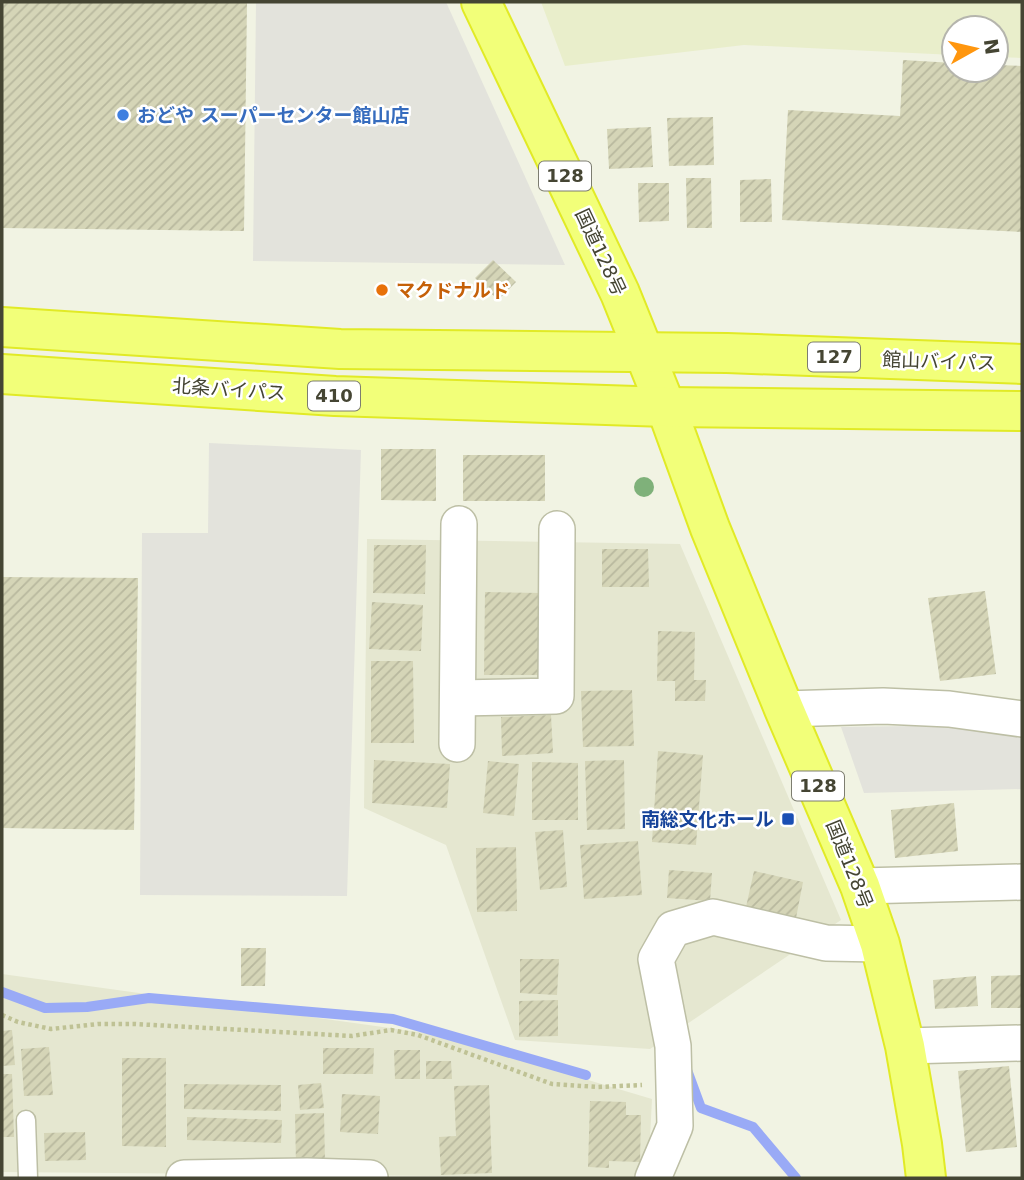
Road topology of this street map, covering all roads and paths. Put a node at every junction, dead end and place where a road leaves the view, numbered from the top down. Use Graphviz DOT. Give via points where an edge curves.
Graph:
graph roads {
  1 [pos="481,2"];
  2 [pos="2,327"];
  3 [pos="645,353"];
  4 [pos="1022,364"];
  5 [pos="2,374"];
  6 [pos="666,407"];
  7 [pos="1022,411"];
  8 [pos="459,524"];
  9 [pos="557,528"];
  10 [pos="458,698"];
  11 [pos="784,709"];
  12 [pos="1022,719"];
  13 [pos="457,744"];
  14 [pos="1022,882"];
  15 [pos="860,886"];
  16 [pos="880,944"];
  17 [pos="2,1015"];
  18 [pos="1022,1043"];
  19 [pos="905,1046"];
  20 [pos="674,1084"];
  21 [pos="26,1120"];
  22 [pos="28,1178"];
  23 [pos="184,1178"];
  24 [pos="370,1178"];
  25 [pos="653,1178"];
  26 [pos="926,1178"];
  1 -- 3 [label="highway, 国道128号 / 128"];
  2 -- 3 [label="highway" via="340,349"];
  3 -- 4 [label="highway, 館山バイパス / 127"];
  3 -- 6 [label="highway, 128"];
  5 -- 6 [label="highway, 北条バイパス / 410" via="335,396"];
  6 -- 7 [label="highway"];
  6 -- 11 [label="highway, 国道128号 / 128"];
  8 -- 10 [label="street"];
  9 -- 10 [label="street" via="555,696"];
  10 -- 13 [label="street"];
  11 -- 12 [label="street" via="883,706"];
  11 -- 15 [label="highway, 国道128号 / 128"];
  14 -- 15 [label="street"];
  15 -- 16 [label="highway, 国道128号 / 128"];
  16 -- 19 [label="highway, 国道128号 / 128"];
  16 -- 20 [label="street" via="825,943 713,917 673,929 656,959 673,1046"];
  17 -- 20 [label="path" via="51,1029 135,1024 352,1036 391,1030 418,1035 552,1084"];
  18 -- 19 [label="street"];
  19 -- 26 [label="highway, 国道128号 / 128"];
  20 -- 25 [label="street" via="675,1126"];
  21 -- 22 [label="lane"];
  23 -- 24 [label="street"];
}
